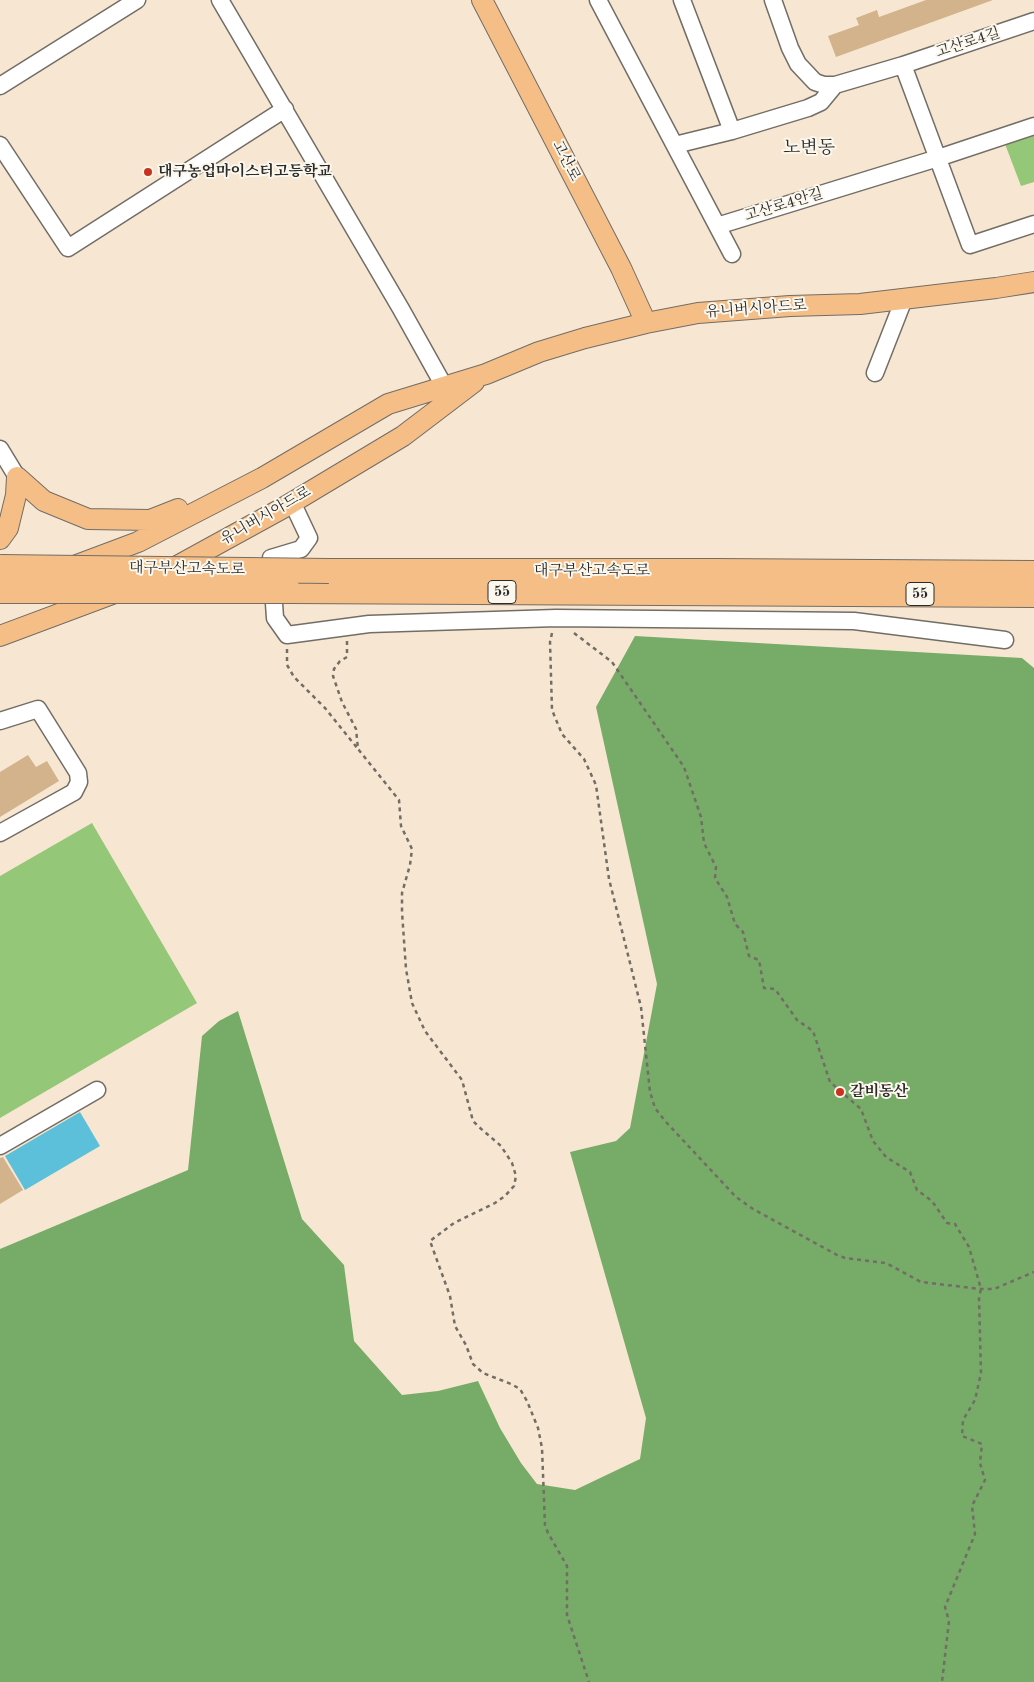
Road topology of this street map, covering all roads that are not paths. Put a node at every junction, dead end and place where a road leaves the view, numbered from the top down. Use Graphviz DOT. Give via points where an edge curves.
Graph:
graph roads {
  1 [pos="137,0"];
  2 [pos="220,0"];
  3 [pos="482,0"];
  4 [pos="598,0"];
  5 [pos="682,0"];
  6 [pos="773,0"];
  7 [pos="1034,21"];
  8 [pos="903,65"];
  9 [pos="835,85"];
  10 [pos="0,86"];
  11 [pos="285,109"];
  12 [pos="1034,126"];
  13 [pos="732,131"];
  14 [pos="0,145"];
  15 [pos="675,145"];
  16 [pos="938,158"];
  17 [pos="1034,224"];
  18 [pos="718,226"];
  19 [pos="732,254"];
  20 [pos="1034,282"];
  21 [pos="904,299"];
  22 [pos="646,323"];
  23 [pos="875,373"];
  24 [pos="486,374"];
  25 [pos="444,386"];
  26 [pos="0,449"];
  27 [pos="18,477"];
  28 [pos="262,478"];
  29 [pos="292,502"];
  30 [pos="0,539"];
  31 [pos="0,567"];
  32 [pos="1034,573"];
  33 [pos="715,582"];
  34 [pos="807,583"];
  35 [pos="0,592"];
  36 [pos="1034,595"];
  37 [pos="0,636"];
  38 [pos="1005,640"];
  39 [pos="0,720"];
  40 [pos="0,833"];
  41 [pos="97,1090"];
  42 [pos="0,1146"];
  1 -- 10 [label="street"];
  2 -- 11 [label="street"];
  3 -- 22 [label="main road, 고산로" via="621,268"];
  4 -- 15 [label="street"];
  5 -- 13 [label="street"];
  6 -- 9 [label="street" via="798,64 815,82"];
  7 -- 8 [label="street, 고산로4길"];
  8 -- 9 [label="street, 고산로4길"];
  8 -- 16 [label="street"];
  9 -- 13 [label="street" via="821,102 808,108"];
  11 -- 14 [label="street" via="68,248"];
  11 -- 25 [label="street"];
  12 -- 16 [label="street, 고산로4안길"];
  13 -- 15 [label="street"];
  15 -- 18 [label="street"];
  16 -- 17 [label="street" via="970,245"];
  16 -- 18 [label="street, 고산로4안길"];
  18 -- 19 [label="street"];
  20 -- 21 [label="main road, 유니버시아드로"];
  21 -- 22 [label="main road, 유니버시아드로" via="707,312"];
  21 -- 23 [label="street"];
  22 -- 24 [label="main road, 유니버시아드로" via="539,352"];
  24 -- 25 [label="main road, 유니버시아드로"];
  24 -- 29 [label="main road, 유니버시아드로" via="403,436"];
  25 -- 28 [label="main road, 유니버시아드로" via="388,404"];
  26 -- 27 [label="street"];
  27 -- 28 [label="main road" via="44,501 88,519 150,520"];
  27 -- 30 [label="main road" via="8,528"];
  28 -- 35 [label="main road, 유니버시아드로" via="138,542"];
  29 -- 37 [label="main road, 유니버시아드로" via="156,578"];
  29 -- 38 [label="street" via="310,538 301,548 271,558 275,618 287,635 370,624 854,621"];
  31 -- 33 [label="highway, 대구부산고속도로 / 55, bridge" via="329,571"];
  32 -- 34 [label="highway, 대구부산고속도로 / 55"];
  33 -- 34 [label="highway, 대구부산고속도로 / 55"];
  33 -- 35 [label="highway, 대구부산고속도로 / 55, bridge" via="289,591"];
  34 -- 36 [label="highway, 대구부산고속도로 / 55"];
  39 -- 40 [label="street" via="38,709 78,773 80,782 74,792"];
  41 -- 42 [label="street"];
}
